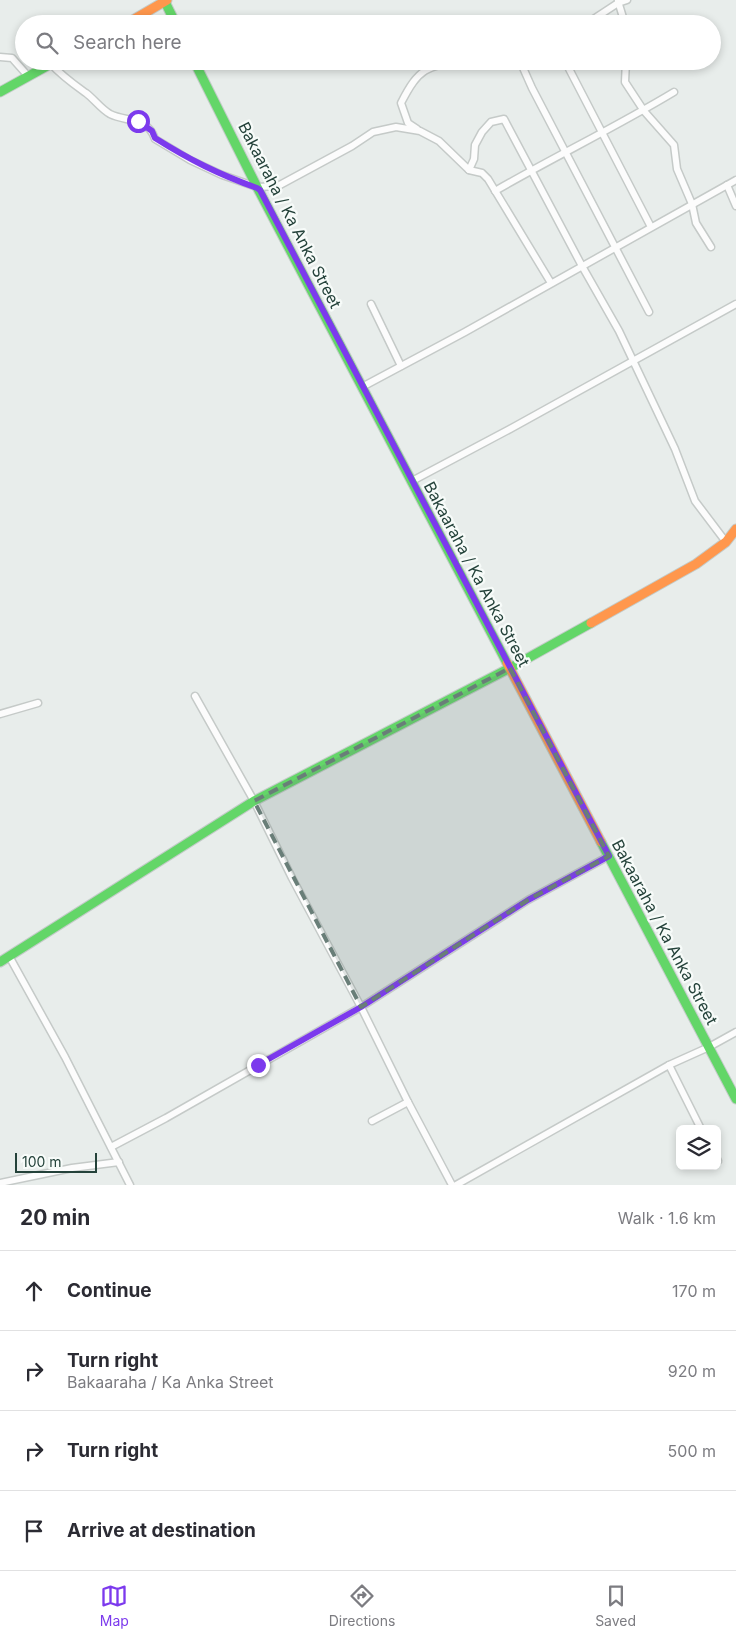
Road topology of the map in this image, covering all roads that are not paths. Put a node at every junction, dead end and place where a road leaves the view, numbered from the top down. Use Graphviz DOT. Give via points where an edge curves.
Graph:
graph roads {
  1 [pos="165,0"];
  2 [pos="627,0"];
  3 [pos="618,2"];
  4 [pos="141,15"];
  5 [pos="172,15"];
  6 [pos="599,15"];
  7 [pos="622,15"];
  8 [pos="0,57"];
  9 [pos="15,61"];
  10 [pos="23,70"];
  11 [pos="40,70"];
  12 [pos="58,70"];
  13 [pos="198,70"];
  14 [pos="427,70"];
  15 [pos="524,70"];
  16 [pos="570,70"];
  17 [pos="626,70"];
  18 [pos="28,76"];
  19 [pos="0,92"];
  20 [pos="674,92"];
  21 [pos="644,111"];
  22 [pos="420,131"];
  23 [pos="601,132"];
  24 [pos="565,152"];
  25 [pos="469,170"];
  26 [pos="531,171"];
  27 [pos="736,180"];
  28 [pos="727,185"];
  29 [pos="257,188"];
  30 [pos="495,192"];
  31 [pos="692,204"];
  32 [pos="736,206"];
  33 [pos="651,227"];
  34 [pos="615,247"];
  35 [pos="711,247"];
  36 [pos="582,266"];
  37 [pos="551,283"];
  38 [pos="371,304"];
  39 [pos="736,304"];
  40 [pos="649,312"];
  41 [pos="632,362"];
  42 [pos="402,366"];
  43 [pos="362,387"];
  44 [pos="412,481"];
  45 [pos="736,529"];
  46 [pos="726,542"];
  47 [pos="510,668"];
  48 [pos="195,696"];
  49 [pos="38,703"];
  50 [pos="0,714"];
  51 [pos="254,801"];
  52 [pos="609,856"];
  53 [pos="9,956"];
  54 [pos="0,962"];
  55 [pos="361,1007"];
  56 [pos="736,1032"];
  57 [pos="709,1047"];
  58 [pos="668,1065"];
  59 [pos="736,1099"];
  60 [pos="408,1102"];
  61 [pos="372,1121"];
  62 [pos="700,1125"];
  63 [pos="111,1147"];
  64 [pos="119,1162"];
  65 [pos="0,1184"];
  66 [pos="130,1185"];
  67 [pos="454,1185"];
  1 -- 4 [label="street"];
  1 -- 5 [label="street"];
  2 -- 3 [label="street"];
  3 -- 6 [label="street"];
  3 -- 7 [label="street"];
  8 -- 9 [label="street"];
  10 -- 18 [label="street"];
  11 -- 18 [label="street"];
  12 -- 29 [label="street" via="63,78 110,114 138,121 152,131 155,138 190,160"];
  13 -- 29 [label="street, Bakaaraha / Ka Anka Street"];
  14 -- 22 [label="street" via="412,83 401,103 408,122"];
  15 -- 24 [label="street"];
  16 -- 23 [label="street"];
  17 -- 21 [label="street" via="625,82"];
  18 -- 19 [label="street"];
  20 -- 21 [label="street"];
  21 -- 23 [label="street"];
  21 -- 31 [label="street" via="674,145 677,169"];
  22 -- 25 [label="street" via="439,141"];
  22 -- 29 [label="street" via="396,127 373,132 278,186"];
  23 -- 24 [label="street"];
  23 -- 33 [label="street"];
  24 -- 26 [label="street"];
  24 -- 34 [label="street"];
  25 -- 26 [label="street" via="482,132 491,122 504,119"];
  25 -- 30 [label="street" via="482,174"];
  26 -- 30 [label="street"];
  26 -- 36 [label="street"];
  27 -- 28 [label="street"];
  28 -- 31 [label="street"];
  28 -- 32 [label="street"];
  29 -- 43 [label="street, Bakaaraha / Ka Anka Street"];
  30 -- 37 [label="street"];
  31 -- 33 [label="street"];
  31 -- 35 [label="street" via="696,223"];
  33 -- 34 [label="street"];
  34 -- 36 [label="street"];
  34 -- 40 [label="street"];
  36 -- 37 [label="street"];
  36 -- 41 [label="street" via="619,331"];
  37 -- 42 [label="street"];
  38 -- 42 [label="street"];
  39 -- 41 [label="street"];
  41 -- 44 [label="street"];
  41 -- 46 [label="street" via="675,449 695,501"];
  42 -- 43 [label="street"];
  43 -- 44 [label="street, Bakaaraha / Ka Anka Street"];
  44 -- 47 [label="street, Bakaaraha / Ka Anka Street"];
  45 -- 46 [label="street"];
  46 -- 47 [label="street" via="696,564"];
  47 -- 51 [label="street"];
  47 -- 52 [label="street, Bakaaraha / Ka Anka Street"];
  48 -- 51 [label="street"];
  49 -- 50 [label="street"];
  51 -- 53 [label="street"];
  51 -- 55 [label="street"];
  52 -- 55 [label="street" via="528,900"];
  52 -- 57 [label="street, Bakaaraha / Ka Anka Street"];
  53 -- 54 [label="street"];
  53 -- 63 [label="street"];
  55 -- 60 [label="street"];
  55 -- 63 [label="street"];
  56 -- 57 [label="street"];
  57 -- 58 [label="street"];
  57 -- 59 [label="street, Bakaaraha / Ka Anka Street"];
  58 -- 62 [label="street"];
  58 -- 67 [label="street"];
  60 -- 61 [label="street"];
  60 -- 67 [label="street"];
  63 -- 64 [label="street"];
  64 -- 65 [label="street" via="72,1168"];
  64 -- 66 [label="street"];
}
